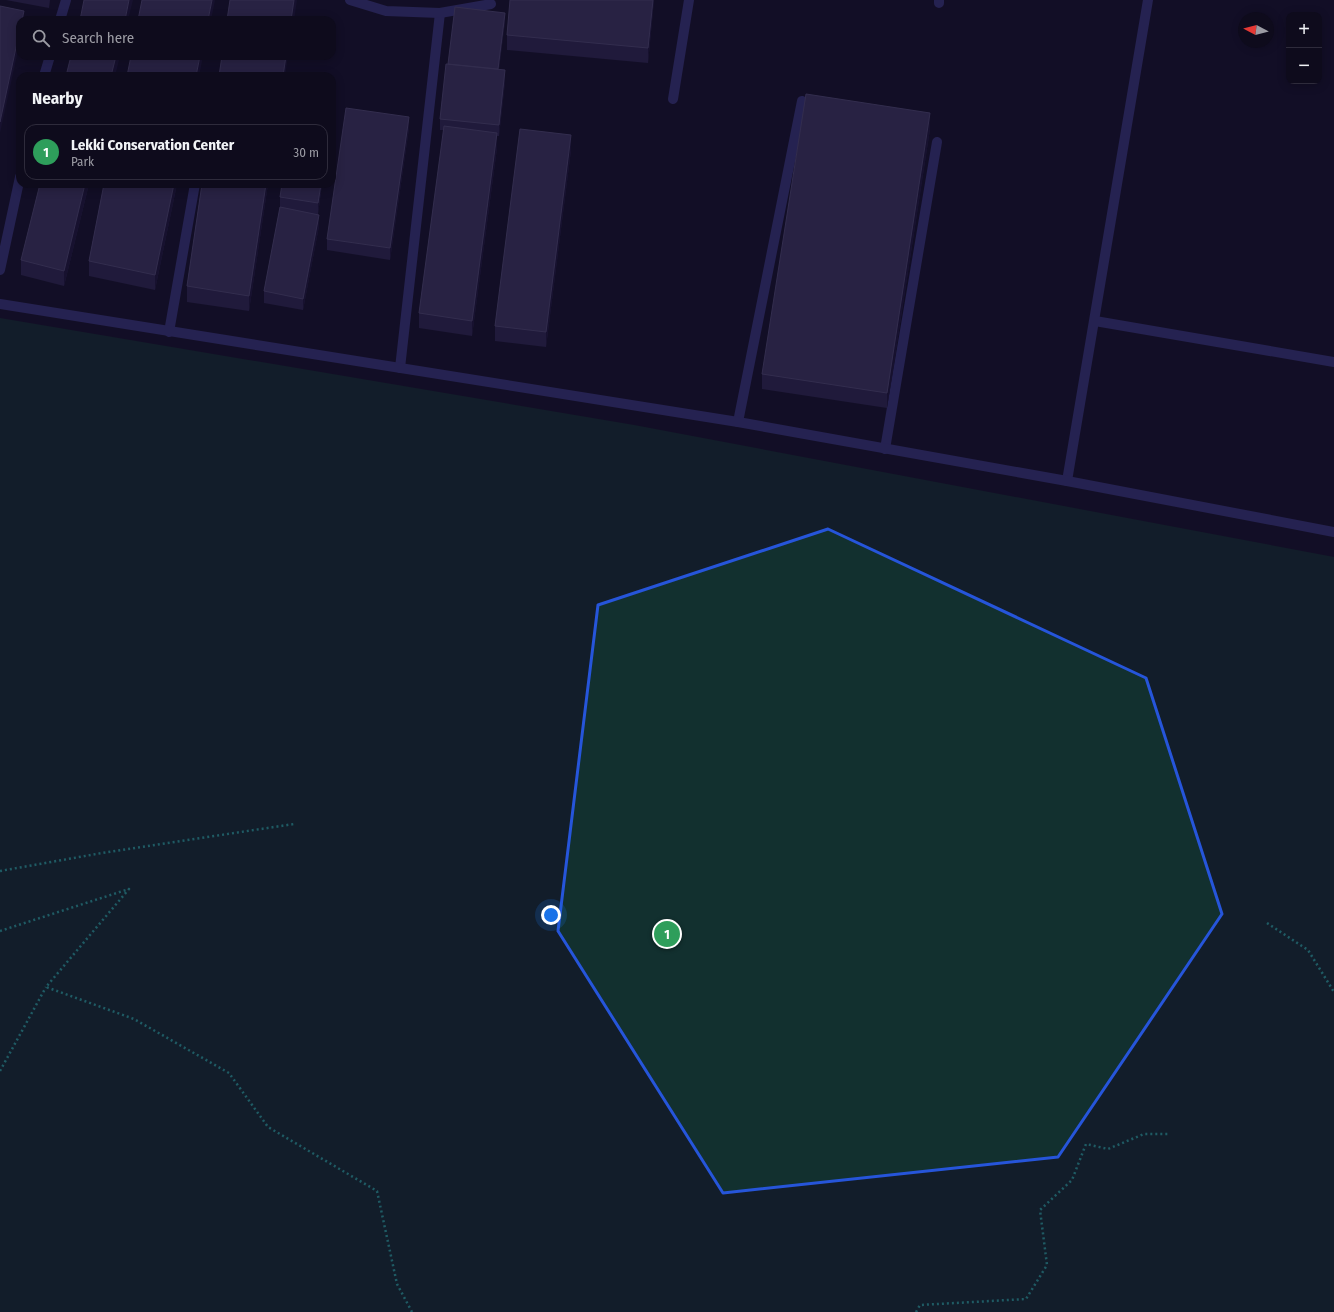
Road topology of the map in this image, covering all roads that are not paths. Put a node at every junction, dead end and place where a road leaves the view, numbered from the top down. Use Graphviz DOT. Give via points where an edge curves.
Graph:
graph roads {
  1 [pos="66,0"];
  2 [pos="350,0"];
  3 [pos="690,0"];
  4 [pos="1148,0"];
  5 [pos="491,4"];
  6 [pos="440,13"];
  7 [pos="61,16"];
  8 [pos="49,60"];
  9 [pos="45,72"];
  10 [pos="673,99"];
  11 [pos="802,101"];
  12 [pos="937,142"];
  13 [pos="18,188"];
  14 [pos="193,188"];
  15 [pos="0,270"];
  16 [pos="0,304"];
  17 [pos="1095,321"];
  18 [pos="169,332"];
  19 [pos="1334,362"];
  20 [pos="400,368"];
  21 [pos="738,422"];
  22 [pos="885,449"];
  23 [pos="1067,481"];
  24 [pos="1334,532"];
  1 -- 7 [label="street"];
  2 -- 6 [label="street" via="386,11"];
  3 -- 10 [label="street"];
  4 -- 17 [label="street"];
  5 -- 6 [label="street"];
  6 -- 20 [label="street"];
  8 -- 9 [label="street"];
  11 -- 21 [label="street"];
  12 -- 22 [label="street"];
  13 -- 15 [label="street"];
  14 -- 18 [label="street"];
  16 -- 18 [label="street"];
  17 -- 19 [label="street"];
  17 -- 23 [label="street"];
  18 -- 20 [label="street"];
  20 -- 21 [label="street"];
  21 -- 22 [label="street"];
  22 -- 23 [label="street"];
  23 -- 24 [label="street"];
}
